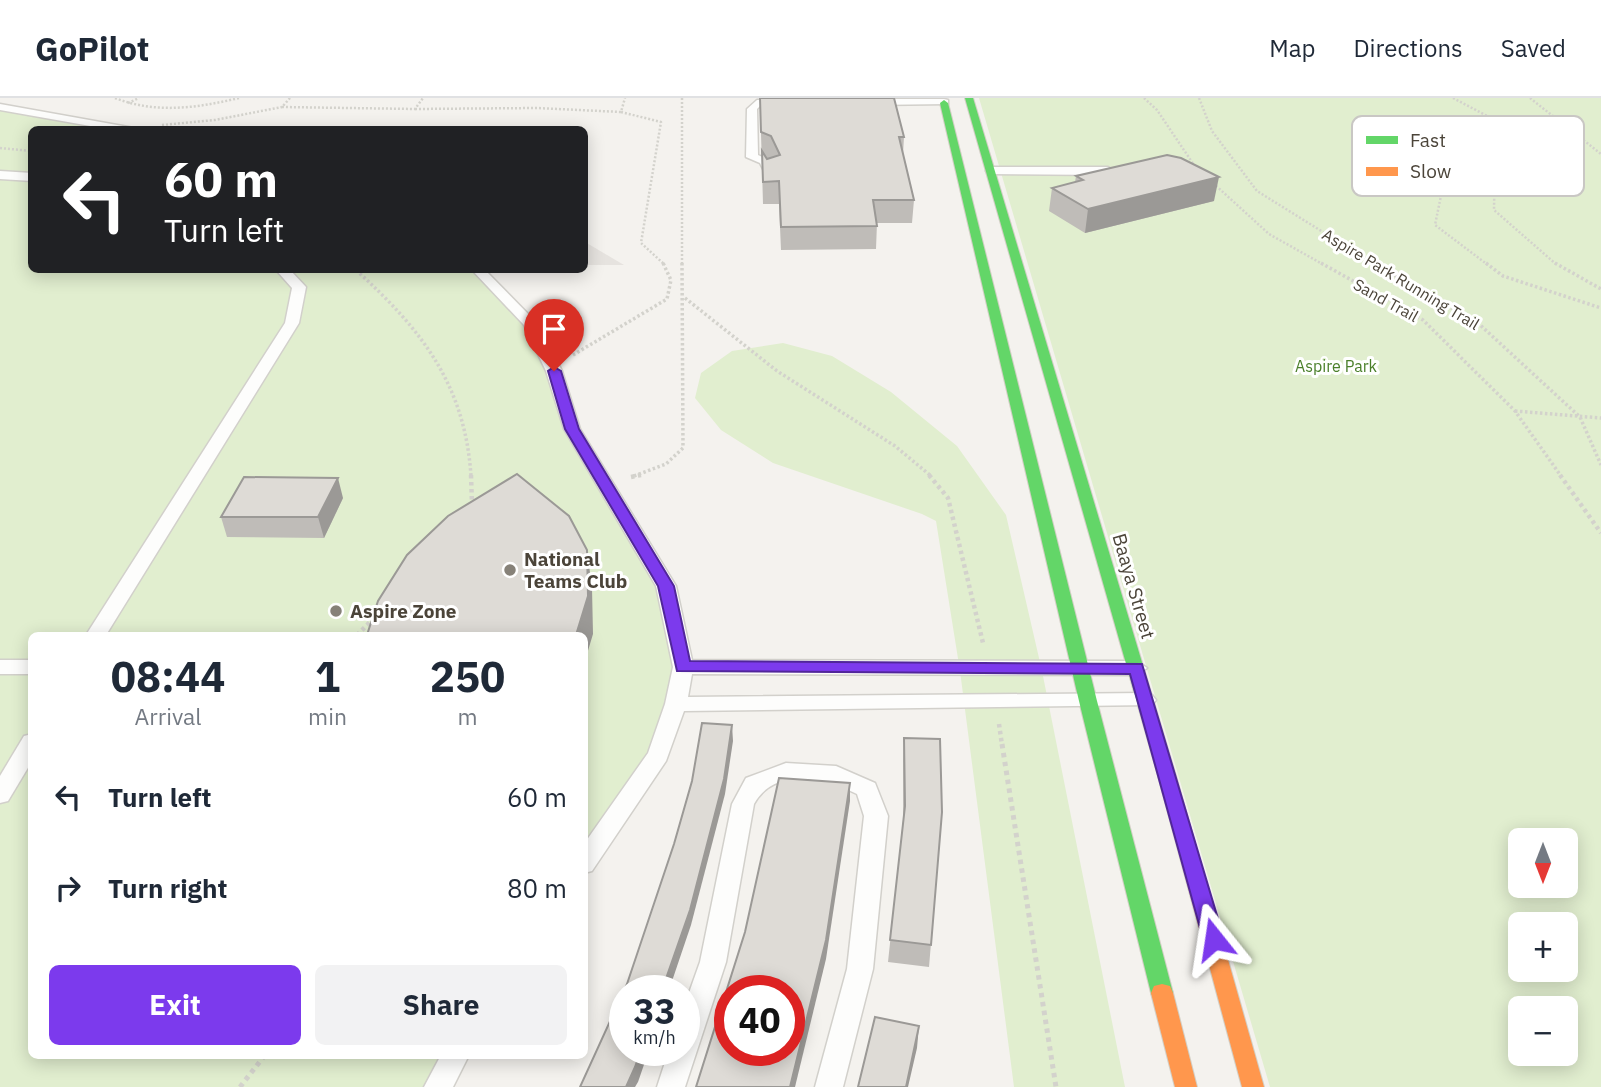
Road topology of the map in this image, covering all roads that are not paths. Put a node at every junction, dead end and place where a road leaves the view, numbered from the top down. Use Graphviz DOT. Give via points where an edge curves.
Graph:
graph roads {
  1 [pos="943,100"];
  2 [pos="970,100"];
  3 [pos="799,102"];
  4 [pos="864,102"];
  5 [pos="0,107"];
  6 [pos="111,126"];
  7 [pos="963,172"];
  8 [pos="992,172"];
  9 [pos="1108,172"];
  10 [pos="0,175"];
  11 [pos="772,176"];
  12 [pos="28,177"];
  13 [pos="286,273"];
  14 [pos="481,273"];
  15 [pos="98,632"];
  16 [pos="0,667"];
  17 [pos="28,667"];
  18 [pos="683,667"];
  19 [pos="1080,668"];
  20 [pos="1136,668"];
  21 [pos="1145,700"];
  22 [pos="1088,701"];
  23 [pos="676,704"];
  24 [pos="28,749"];
  25 [pos="0,795"];
  26 [pos="588,858"];
  27 [pos="700,1001"];
  28 [pos="454,1059"];
  29 [pos="678,1066"];
  30 [pos="438,1087"];
  31 [pos="671,1087"];
  32 [pos="829,1087"];
  33 [pos="1186,1087"];
  34 [pos="1254,1087"];
  1 -- 2 [label="street"];
  1 -- 4 [label="lane"];
  1 -- 7 [label="street"];
  2 -- 8 [label="street, Baaya Street"];
  3 -- 11 [label="lane" via="757,103 752,108 752,157 765,161"];
  5 -- 6 [label="lane"];
  7 -- 8 [label="street"];
  7 -- 19 [label="street"];
  8 -- 9 [label="lane"];
  8 -- 20 [label="street, Baaya Street"];
  10 -- 12 [label="lane"];
  13 -- 15 [label="lane" via="299,287 292,323"];
  14 -- 18 [label="lane" via="530,323 554,371 572,429 666,586"];
  16 -- 17 [label="lane"];
  18 -- 19 [label="lane"];
  18 -- 23 [label="lane"];
  19 -- 20 [label="lane"];
  19 -- 22 [label="street"];
  20 -- 21 [label="street, Baaya Street"];
  21 -- 22 [label="lane"];
  21 -- 34 [label="street, Baaya Street"];
  22 -- 23 [label="lane"];
  22 -- 33 [label="street"];
  23 -- 26 [label="lane" via="658,755"];
  24 -- 25 [label="lane"];
  27 -- 32 [label="lane" via="713,962 743,804 754,784 786,771 836,774 867,789 876,816 860,969"];
  28 -- 30 [label="lane"];
  29 -- 31 [label="lane"];
}
